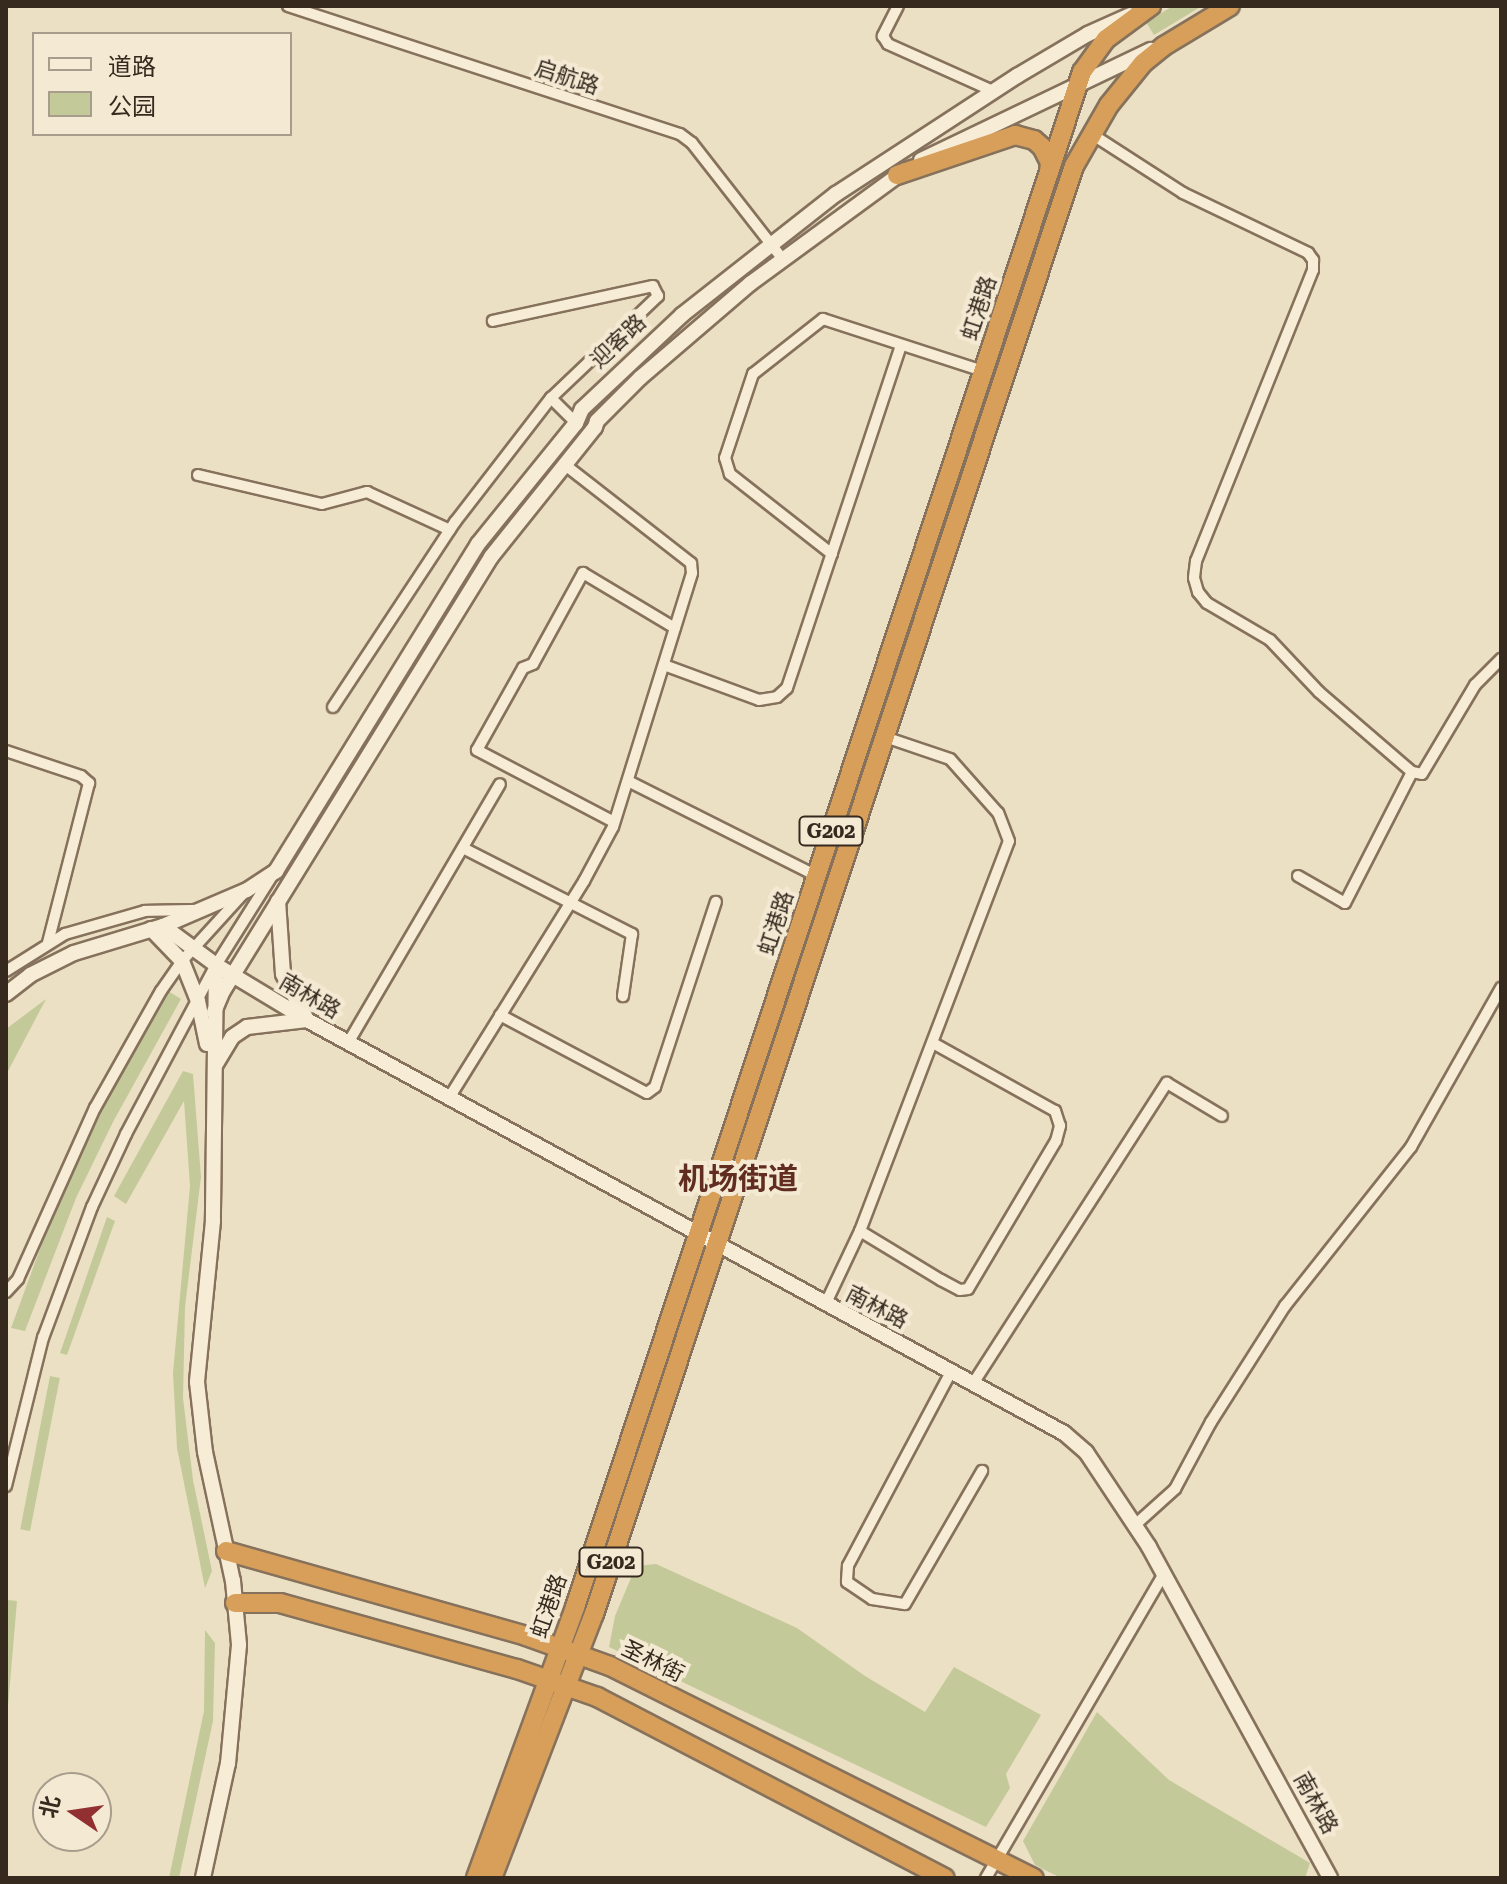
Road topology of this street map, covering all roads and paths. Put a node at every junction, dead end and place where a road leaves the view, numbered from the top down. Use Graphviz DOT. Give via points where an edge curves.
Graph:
graph roads {
  1 [pos="288,6"];
  2 [pos="898,6"];
  3 [pos="1150,6"];
  4 [pos="1230,6"];
  5 [pos="1181,36"];
  6 [pos="1078,84"];
  7 [pos="993,91"];
  8 [pos="1090,133"];
  9 [pos="1049,173"];
  10 [pos="897,175"];
  11 [pos="770,243"];
  12 [pos="782,258"];
  13 [pos="493,321"];
  14 [pos="901,345"];
  15 [pos="983,371"];
  16 [pos="551,398"];
  17 [pos="576,423"];
  18 [pos="564,464"];
  19 [pos="198,475"];
  20 [pos="450,530"];
  21 [pos="832,554"];
  22 [pos="675,628"];
  23 [pos="1501,659"];
  24 [pos="664,665"];
  25 [pos="333,707"];
  26 [pos="885,737"];
  27 [pos="6,751"];
  28 [pos="1412,772"];
  29 [pos="628,781"];
  30 [pos="500,784"];
  31 [pos="614,822"];
  32 [pos="463,848"];
  33 [pos="276,871"];
  34 [pos="817,876"];
  35 [pos="1298,876"];
  36 [pos="247,890"];
  37 [pos="278,900"];
  38 [pos="572,901"];
  39 [pos="716,902"];
  40 [pos="201,910"];
  41 [pos="157,928"];
  42 [pos="48,943"];
  43 [pos="193,949"];
  44 [pos="182,961"];
  45 [pos="216,965"];
  46 [pos="6,971"];
  47 [pos="233,975"];
  48 [pos="1501,988"];
  49 [pos="6,994"];
  50 [pos="623,996"];
  51 [pos="198,1001"];
  52 [pos="214,1012"];
  53 [pos="500,1015"];
  54 [pos="307,1020"];
  55 [pos="348,1043"];
  56 [pos="933,1043"];
  57 [pos="212,1072"];
  58 [pos="449,1098"];
  59 [pos="1222,1116"];
  60 [pos="860,1231"];
  61 [pos="699,1232"];
  62 [pos="717,1242"];
  63 [pos="6,1292"];
  64 [pos="825,1305"];
  65 [pos="952,1370"];
  66 [pos="974,1382"];
  67 [pos="982,1471"];
  68 [pos="6,1486"];
  69 [pos="1135,1525"];
  70 [pos="226,1551"];
  71 [pos="1164,1573"];
  72 [pos="235,1603"];
  73 [pos="560,1648"];
  74 [pos="579,1655"];
  75 [pos="558,1684"];
  76 [pos="996,1859"];
  77 [pos="203,1878"];
  78 [pos="476,1878"];
  79 [pos="492,1878"];
  80 [pos="945,1878"];
  81 [pos="986,1878"];
  82 [pos="1034,1878"];
  83 [pos="1330,1878"];
  1 -- 11 [label="street, 启航路" via="680,134"];
  2 -- 7 [label="street" via="883,36 888,44"];
  3 -- 6 [label="highway, 虹港路 / G202" via="1106,39"];
  3 -- 7 [label="main road, 迎客路" via="1088,34"];
  4 -- 5 [label="highway, 迎客路 / G202"];
  5 -- 6 [label="main road, 迎客路"];
  5 -- 8 [label="highway, 虹港路 / G202" via="1143,63"];
  6 -- 9 [label="highway, 虹港路 / G202"];
  6 -- 10 [label="main road, 迎客路"];
  7 -- 11 [label="main road, 迎客路"];
  8 -- 26 [label="highway, 虹港路 / G202" via="1074,166"];
  8 -- 28 [label="street" via="1183,193 1313,260 1196,561 1194,578 1207,603 1270,640 1319,692"];
  9 -- 10 [label="highway" via="1042,147 1015,135"];
  9 -- 15 [label="highway, 虹港路 / G202"];
  10 -- 12 [label="main road, 迎客路"];
  11 -- 12 [label="street, 启航路"];
  11 -- 17 [label="main road, 迎客路" via="630,362 582,409"];
  12 -- 18 [label="main road, 迎客路" via="640,378"];
  13 -- 16 [label="street" via="653,286 658,296"];
  14 -- 15 [label="street"];
  14 -- 21 [label="street"];
  14 -- 21 [label="street" via="823,319 753,374 725,458 730,474"];
  15 -- 34 [label="highway, 虹港路 / G202"];
  16 -- 17 [label="street"];
  16 -- 20 [label="street"];
  17 -- 33 [label="main road, 迎客路" via="478,544"];
  18 -- 22 [label="street" via="691,563"];
  18 -- 37 [label="main road, 迎客路" via="498,547"];
  19 -- 20 [label="street" via="322,504 367,492"];
  20 -- 25 [label="street"];
  21 -- 24 [label="street" via="787,688 777,697 744,697"];
  22 -- 24 [label="street"];
  22 -- 31 [label="street" via="583,573 477,750"];
  23 -- 28 [label="street" via="1475,685 1422,774"];
  24 -- 29 [label="street"];
  26 -- 56 [label="street" via="950,759 998,813 1009,841"];
  26 -- 62 [label="highway, 虹港路 / G202"];
  27 -- 42 [label="street" via="89,783"];
  28 -- 35 [label="street" via="1345,903"];
  29 -- 31 [label="street"];
  29 -- 34 [label="street"];
  30 -- 32 [label="street"];
  31 -- 38 [label="street"];
  32 -- 38 [label="street"];
  32 -- 55 [label="street"];
  33 -- 36 [label="main road"];
  33 -- 45 [label="street"];
  34 -- 61 [label="highway, 虹港路 / G202"];
  36 -- 40 [label="main road"];
  36 -- 43 [label="street"];
  37 -- 47 [label="main road, 迎客路"];
  37 -- 54 [label="main road" via="283,974"];
  38 -- 50 [label="street" via="632,934"];
  38 -- 53 [label="street"];
  39 -- 53 [label="street" via="655,1087 647,1093"];
  40 -- 41 [label="main road"];
  40 -- 42 [label="street" via="145,911"];
  41 -- 43 [label="main road, 南林路"];
  41 -- 44 [label="main road"];
  41 -- 49 [label="main road" via="94,945 30,975"];
  42 -- 46 [label="street"];
  43 -- 44 [label="street"];
  43 -- 45 [label="main road, 南林路"];
  44 -- 51 [label="main road"];
  44 -- 63 [label="street" via="95,1108 18,1279"];
  45 -- 47 [label="main road, 南林路"];
  45 -- 51 [label="street"];
  45 -- 52 [label="main road"];
  47 -- 52 [label="main road, 迎客路"];
  47 -- 54 [label="main road, 南林路"];
  48 -- 69 [label="street" via="1411,1147 1285,1306 1175,1489"];
  51 -- 57 [label="main road"];
  51 -- 68 [label="street" via="92,1207 43,1338"];
  52 -- 57 [label="main road"];
  53 -- 58 [label="street"];
  54 -- 55 [label="main road, 南林路"];
  54 -- 57 [label="main road" via="247,1027 232,1037"];
  55 -- 58 [label="main road, 南林路"];
  56 -- 60 [label="street"];
  56 -- 60 [label="street" via="1055,1111 1060,1126 1056,1141 968,1289 941,1280"];
  57 -- 70 [label="main road" via="213,1221 197,1382"];
  58 -- 61 [label="main road, 南林路"];
  59 -- 66 [label="street" via="1167,1083"];
  60 -- 64 [label="street"];
  61 -- 62 [label="main road, 南林路"];
  61 -- 73 [label="highway, 虹港路 / G202"];
  62 -- 64 [label="main road, 南林路"];
  62 -- 74 [label="highway, 虹港路 / G202"];
  64 -- 65 [label="main road, 南林路"];
  65 -- 66 [label="main road, 南林路"];
  65 -- 67 [label="street" via="848,1566 847,1582 872,1599 905,1604"];
  66 -- 69 [label="main road, 南林路" via="1064,1433 1086,1452"];
  69 -- 71 [label="main road, 南林路"];
  70 -- 72 [label="main road"];
  70 -- 73 [label="highway, 圣林街"];
  71 -- 76 [label="street"];
  71 -- 83 [label="main road, 南林路"];
  72 -- 75 [label="highway" via="280,1603"];
  72 -- 77 [label="main road" via="235,1713"];
  73 -- 74 [label="highway, 圣林街"];
  73 -- 75 [label="highway, 虹港路 / G202"];
  74 -- 75 [label="highway, 虹港路 / G202"];
  74 -- 76 [label="highway, 圣林街"];
  75 -- 78 [label="highway, 虹港路 / G202"];
  75 -- 79 [label="highway, 虹港路 / G202"];
  75 -- 80 [label="highway" via="597,1697"];
  76 -- 81 [label="street"];
  76 -- 82 [label="highway, 圣林街"];
}
